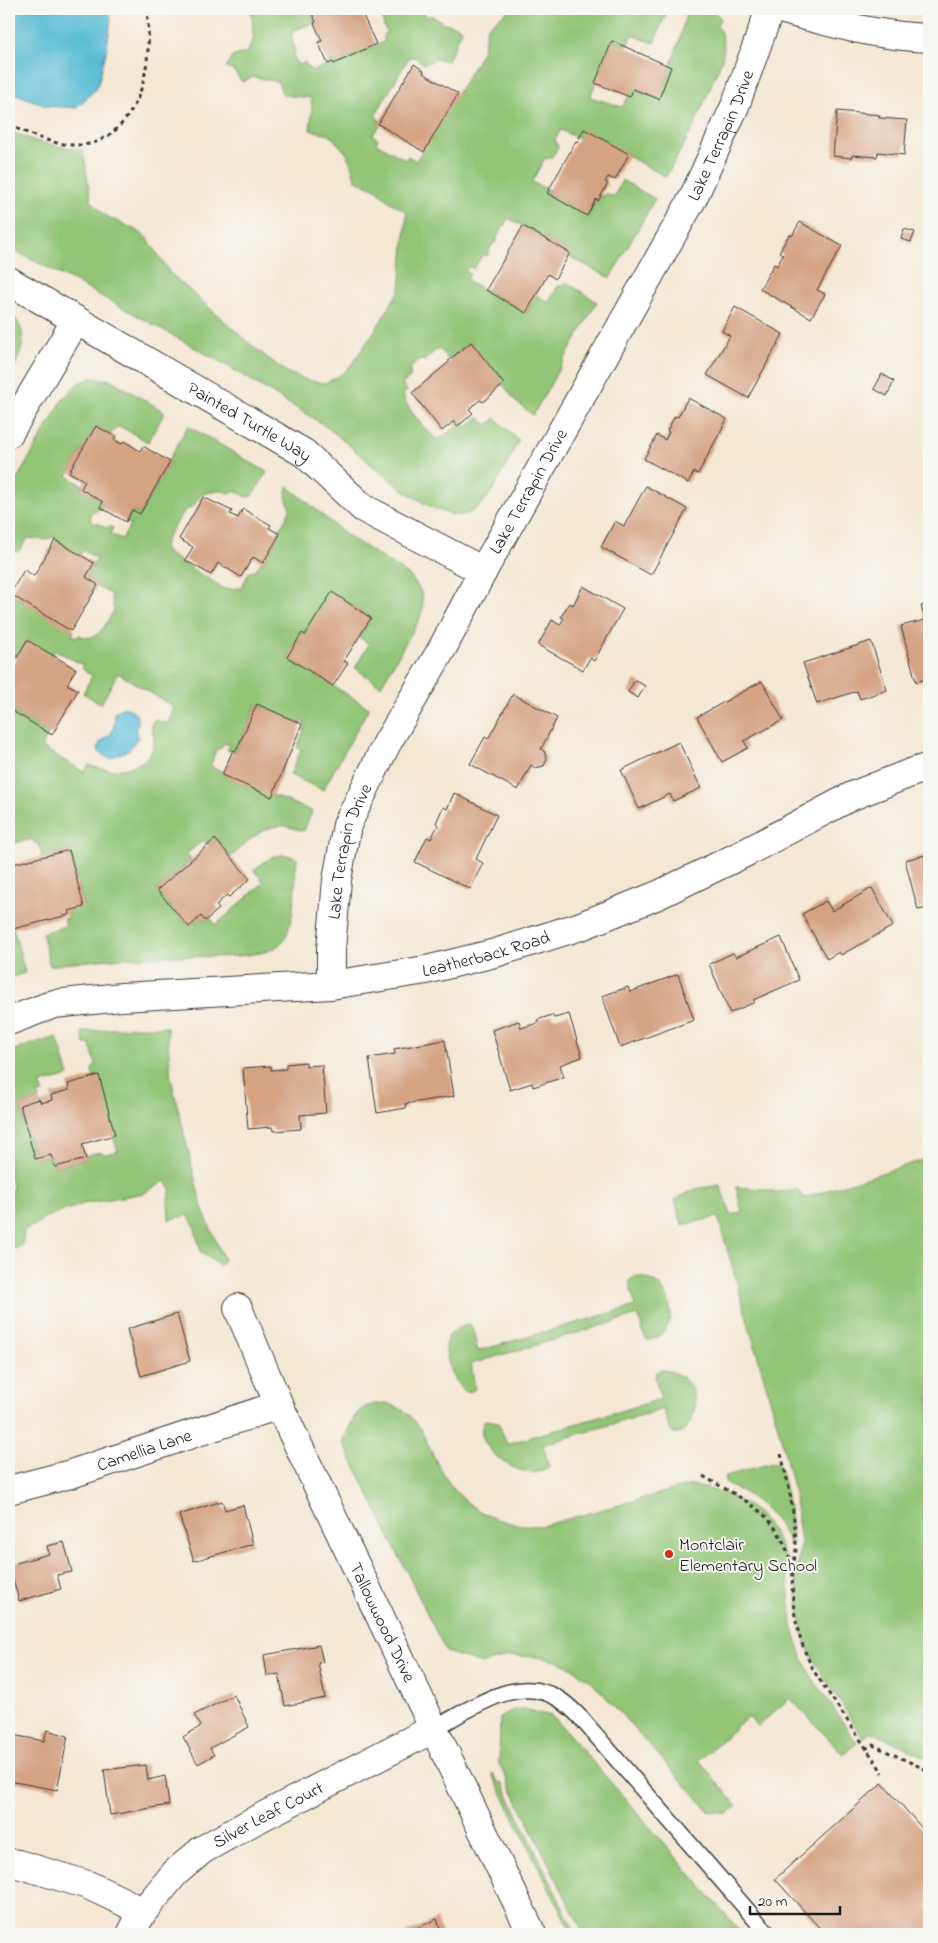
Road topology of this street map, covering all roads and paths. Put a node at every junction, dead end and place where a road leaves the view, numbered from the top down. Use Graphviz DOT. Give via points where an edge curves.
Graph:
graph roads {
  1 [pos="147,9"];
  2 [pos="770,9"];
  3 [pos="780,9"];
  4 [pos="929,38"];
  5 [pos="9,125"];
  6 [pos="9,281"];
  7 [pos="76,320"];
  8 [pos="9,433"];
  9 [pos="483,571"];
  10 [pos="929,767"];
  11 [pos="331,985"];
  12 [pos="9,1021"];
  13 [pos="238,1308"];
  14 [pos="278,1405"];
  15 [pos="781,1454"];
  16 [pos="703,1476"];
  17 [pos="9,1490"];
  18 [pos="793,1568"];
  19 [pos="433,1729"];
  20 [pos="865,1749"];
  21 [pos="929,1771"];
  22 [pos="883,1774"];
  23 [pos="9,1863"];
  24 [pos="137,1924"];
  25 [pos="532,1934"];
  26 [pos="768,1934"];
  1 -- 5 [label="path" via="149,34 144,81 135,105 122,125 91,144 75,145 53,142"];
  2 -- 9 [label="street, Lake Terrapin Drive" via="735,106 693,198"];
  3 -- 4 [label="street" via="846,28"];
  6 -- 7 [label="street, Painted Turtle Way"];
  7 -- 8 [label="street"];
  7 -- 9 [label="street, Painted Turtle Way" via="304,453 363,508"];
  9 -- 11 [label="street, Lake Terrapin Drive" via="444,647 386,745 347,825 337,880"];
  10 -- 11 [label="street, Leatherback Road" via="852,796 658,895 581,926 434,968"];
  11 -- 12 [label="street, Leatherback Road" via="54,1004"];
  13 -- 14 [label="street, Tallowwood Drive"];
  14 -- 17 [label="street, Camellia Lane" via="71,1474"];
  14 -- 19 [label="street, Tallowwood Drive"];
  15 -- 18 [label="path" via="795,1523"];
  16 -- 18 [label="path" via="750,1502 774,1524"];
  18 -- 20 [label="path" via="794,1610 804,1651"];
  19 -- 24 [label="street, Silver Leaf Court" via="202,1850 175,1873"];
  19 -- 25 [label="street, Tallowwood Drive"];
  19 -- 26 [label="lane" via="509,1691 523,1688 558,1698 580,1716"];
  20 -- 21 [label="path" via="873,1745"];
  20 -- 22 [label="path"];
  23 -- 24 [label="street" via="88,1885 126,1903"];
}
